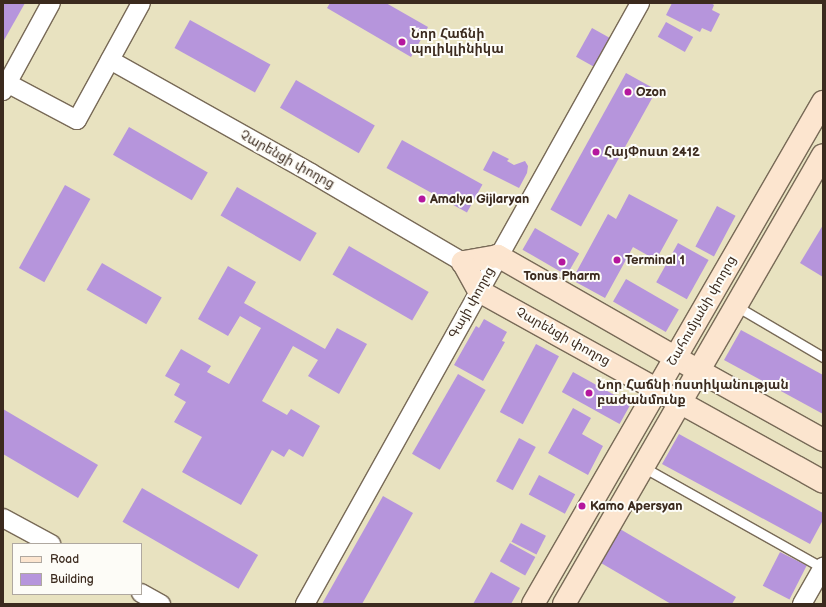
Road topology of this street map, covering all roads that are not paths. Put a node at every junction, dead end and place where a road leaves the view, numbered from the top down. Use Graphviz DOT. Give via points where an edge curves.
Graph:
graph roads {
  1 [pos="51,3"];
  2 [pos="141,3"];
  3 [pos="640,3"];
  4 [pos="110,60"];
  5 [pos="5,87"];
  6 [pos="823,102"];
  7 [pos="823,155"];
  8 [pos="498,256"];
  9 [pos="463,262"];
  10 [pos="479,291"];
  11 [pos="736,306"];
  12 [pos="823,357"];
  13 [pos="675,358"];
  14 [pos="698,371"];
  15 [pos="657,389"];
  16 [pos="681,402"];
  17 [pos="823,440"];
  18 [pos="643,467"];
  19 [pos="823,482"];
  20 [pos="3,518"];
  21 [pos="49,543"];
  22 [pos="823,568"];
  23 [pos="142,594"];
  24 [pos="161,604"];
  25 [pos="305,604"];
  26 [pos="533,604"];
  27 [pos="564,604"];
  28 [pos="802,604"];
  1 -- 5 [label="street"];
  2 -- 4 [label="street"];
  3 -- 8 [label="street, Գայի փողոց"];
  4 -- 5 [label="street" via="77,120"];
  4 -- 9 [label="street, Չարենցի փողոց"];
  6 -- 13 [label="street, Շահումյանի փողոց"];
  7 -- 11 [label="street, Շահումյանի փողոց"];
  8 -- 9 [label="street"];
  8 -- 10 [label="street, Գայի փողոց"];
  8 -- 13 [label="street"];
  9 -- 10 [label="street"];
  10 -- 15 [label="street, Չարենցի փողոց"];
  10 -- 25 [label="street, Գայի փողոց"];
  11 -- 12 [label="lane"];
  11 -- 14 [label="street, Շահումյանի փողոց"];
  13 -- 14 [label="street"];
  13 -- 15 [label="street, Շահումյանի փողոց"];
  14 -- 16 [label="street, Շահումյանի փողոց"];
  14 -- 17 [label="street"];
  15 -- 16 [label="street, Չարենցի փողոց"];
  15 -- 26 [label="street, Շահումյանի փողոց"];
  16 -- 18 [label="street, Շահումյանի փողոց"];
  16 -- 19 [label="street, Չարենցի փողոց"];
  18 -- 22 [label="lane"];
  18 -- 27 [label="street, Շահումյանի փողոց"];
  20 -- 21 [label="street"];
  22 -- 28 [label="street"];
  23 -- 24 [label="street"];
}
